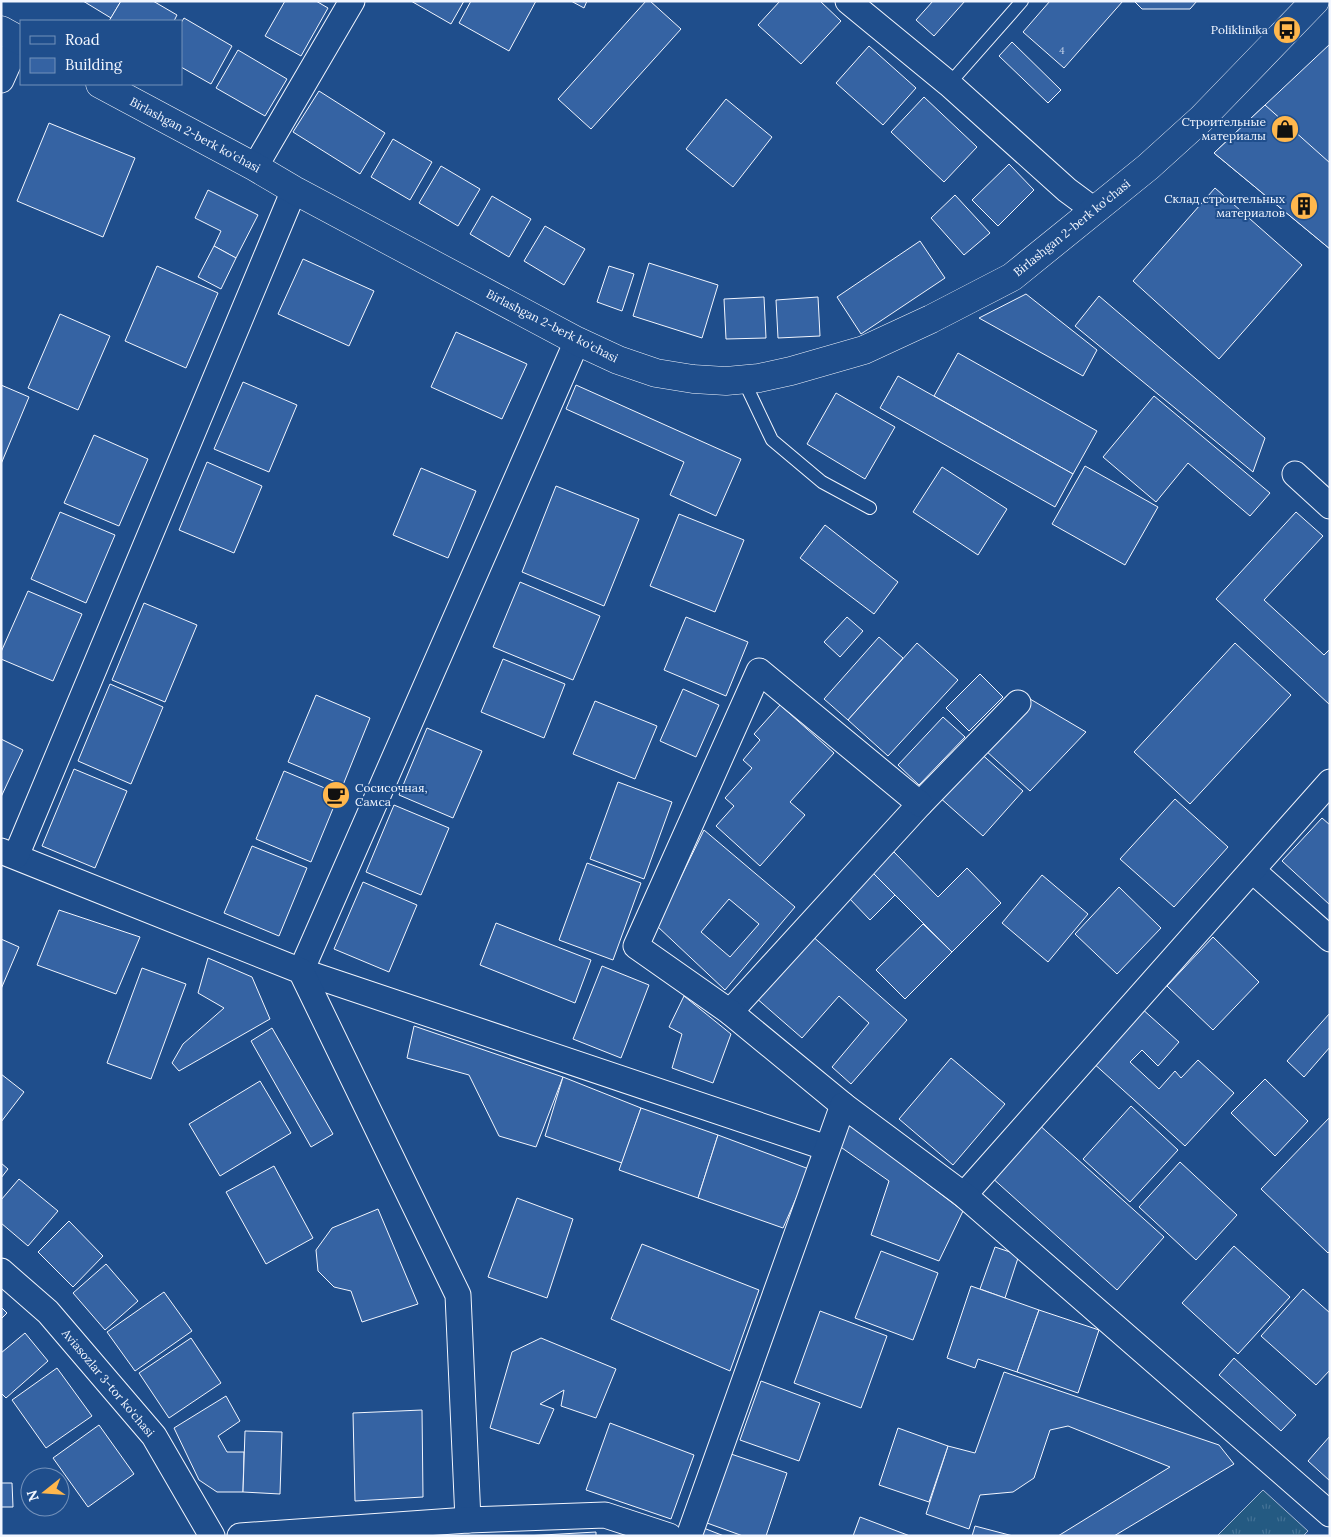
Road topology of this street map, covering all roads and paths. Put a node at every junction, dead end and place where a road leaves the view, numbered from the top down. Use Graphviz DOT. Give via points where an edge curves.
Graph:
graph roads {
  1 [pos="352,1"];
  2 [pos="848,1"];
  3 [pos="1022,1"];
  4 [pos="1315,1"];
  5 [pos="14,37"];
  6 [pos="1,80"];
  7 [pos="949,84"];
  8 [pos="102,85"];
  9 [pos="255,167"];
  10 [pos="294,190"];
  11 [pos="1094,210"];
  12 [pos="577,341"];
  13 [pos="743,379"];
  14 [pos="1295,474"];
  15 [pos="1330,506"];
  16 [pos="870,508"];
  17 [pos="1018,703"];
  18 [pos="1330,782"];
  19 [pos="920,804"];
  20 [pos="9,854"];
  21 [pos="1253,871"];
  22 [pos="1330,940"];
  23 [pos="301,971"];
  24 [pos="730,1012"];
  25 [pos="843,1105"];
  26 [pos="827,1148"];
  27 [pos="964,1195"];
  28 [pos="1,1271"];
  29 [pos="1330,1514"];
  30 [pos="468,1520"];
  31 [pos="212,1536"];
  32 [pos="240,1536"];
  33 [pos="669,1536"];
  34 [pos="689,1536"];
  1 -- 9 [label="street"];
  2 -- 7 [label="street"];
  3 -- 7 [label="lane"];
  4 -- 11 [label="street, Birlashgan 2-berk ko'chasi" via="1201,119"];
  5 -- 6 [label="street"];
  7 -- 11 [label="street" via="1067,190"];
  8 -- 9 [label="street, Birlashgan 2-berk ko'chasi"];
  9 -- 10 [label="street, Birlashgan 2-berk ko'chasi"];
  10 -- 12 [label="street, Birlashgan 2-berk ko'chasi"];
  10 -- 20 [label="street"];
  11 -- 13 [label="street, Birlashgan 2-berk ko'chasi" via="1012,277 931,320 864,350 791,371"];
  12 -- 13 [label="street, Birlashgan 2-berk ko'chasi" via="656,373 693,379"];
  12 -- 23 [label="street"];
  13 -- 16 [label="lane" via="772,440 822,482"];
  14 -- 15 [label="street"];
  17 -- 19 [label="street"];
  18 -- 21 [label="street"];
  19 -- 24 [label="street"];
  19 -- 24 [label="street" via="759,671 636,946"];
  20 -- 23 [label="street"];
  21 -- 22 [label="street"];
  21 -- 27 [label="street"];
  23 -- 26 [label="street"];
  23 -- 30 [label="street" via="458,1295"];
  24 -- 25 [label="street"];
  25 -- 26 [label="street"];
  25 -- 27 [label="street"];
  26 -- 34 [label="street"];
  27 -- 29 [label="street"];
  28 -- 31 [label="street, Aviasozlar 3-tor ko'chasi" via="48,1312 154,1436"];
  30 -- 32 [label="street"];
  30 -- 33 [label="street" via="605,1515"];
}
